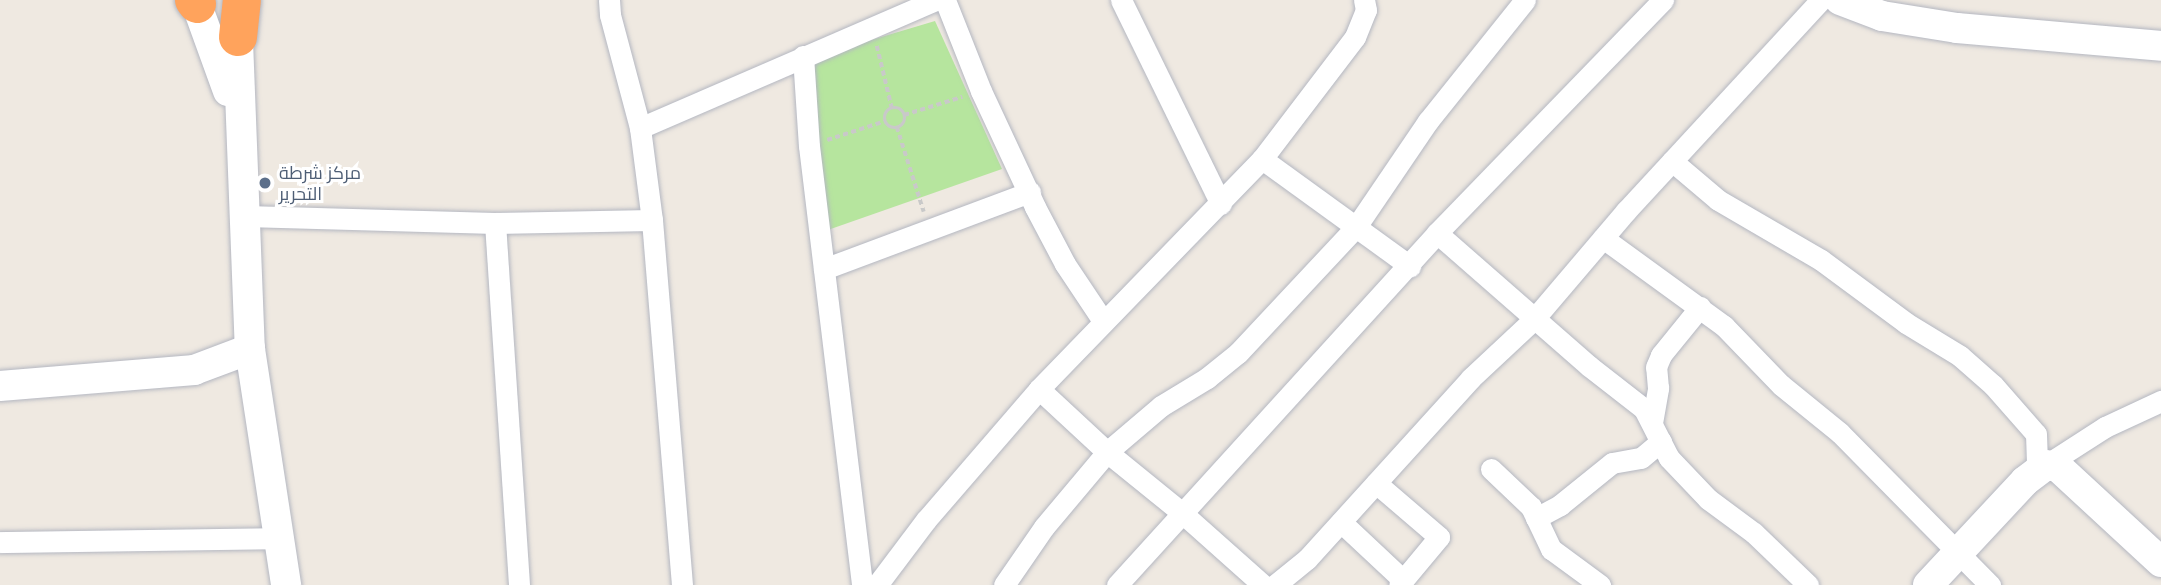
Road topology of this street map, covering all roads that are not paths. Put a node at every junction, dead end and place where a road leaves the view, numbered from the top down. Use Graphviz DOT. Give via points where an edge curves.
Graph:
graph roads {
  1 [pos="242,0"];
  2 [pos="610,0"];
  3 [pos="936,0"];
  4 [pos="945,0"];
  5 [pos="1121,0"];
  6 [pos="1364,0"];
  7 [pos="1525,0"];
  8 [pos="1663,0"];
  9 [pos="1821,0"];
  10 [pos="1840,0"];
  11 [pos="195,1"];
  12 [pos="1888,8"];
  13 [pos="237,19"];
  14 [pos="2161,46"];
  15 [pos="803,56"];
  16 [pos="640,128"];
  17 [pos="240,135"];
  18 [pos="1262,159"];
  19 [pos="1672,161"];
  20 [pos="1030,192"];
  21 [pos="1222,204"];
  22 [pos="245,216"];
  23 [pos="652,220"];
  24 [pos="495,223"];
  25 [pos="1356,227"];
  26 [pos="1437,233"];
  27 [pos="1603,238"];
  28 [pos="1410,266"];
  29 [pos="824,270"];
  30 [pos="1700,307"];
  31 [pos="1535,319"];
  32 [pos="1103,321"];
  33 [pos="250,349"];
  34 [pos="0,386"];
  35 [pos="1039,389"];
  36 [pos="2161,401"];
  37 [pos="1656,432"];
  38 [pos="1107,453"];
  39 [pos="2041,467"];
  40 [pos="1491,469"];
  41 [pos="1376,482"];
  42 [pos="1181,512"];
  43 [pos="1536,518"];
  44 [pos="1341,522"];
  45 [pos="279,538"];
  46 [pos="0,542"];
  47 [pos="2156,550"];
  48 [pos="1957,555"];
  49 [pos="1401,583"];
  50 [pos="286,585"];
  51 [pos="519,585"];
  52 [pos="682,585"];
  53 [pos="862,585"];
  54 [pos="877,585"];
  55 [pos="1004,585"];
  56 [pos="1116,585"];
  57 [pos="1263,585"];
  58 [pos="1275,585"];
  59 [pos="1600,585"];
  60 [pos="1808,585"];
  61 [pos="1928,585"];
  62 [pos="1990,585"];
  1 -- 13 [label="highway"];
  2 -- 16 [label="street"];
  3 -- 15 [label="street"];
  4 -- 20 [label="street" via="981,91"];
  5 -- 21 [label="street"];
  6 -- 18 [label="street" via="1366,10 1355,37"];
  7 -- 25 [label="street" via="1428,121"];
  8 -- 26 [label="street"];
  9 -- 19 [label="street"];
  10 -- 12 [label="main road"];
  11 -- 17 [label="main road" via="218,58"];
  12 -- 14 [label="main road" via="1957,28"];
  13 -- 17 [label="main road"];
  15 -- 16 [label="street"];
  15 -- 29 [label="street"];
  16 -- 23 [label="street"];
  17 -- 22 [label="main road"];
  18 -- 21 [label="street"];
  18 -- 25 [label="street"];
  19 -- 27 [label="street"];
  19 -- 39 [label="street" via="1718,200 1821,260 1906,323 1960,356 2036,434"];
  20 -- 29 [label="street"];
  20 -- 32 [label="street" via="1065,264"];
  21 -- 32 [label="street"];
  22 -- 24 [label="street"];
  22 -- 33 [label="main road"];
  23 -- 24 [label="street"];
  23 -- 52 [label="street"];
  24 -- 51 [label="street"];
  25 -- 28 [label="street"];
  25 -- 38 [label="street" via="1238,353 1161,406"];
  26 -- 28 [label="street"];
  26 -- 31 [label="street"];
  27 -- 30 [label="street"];
  27 -- 31 [label="street"];
  28 -- 42 [label="street"];
  29 -- 53 [label="street"];
  30 -- 37 [label="street" via="1656,367"];
  30 -- 48 [label="street" via="1781,385 1840,433"];
  31 -- 37 [label="street" via="1644,409"];
  31 -- 41 [label="street" via="1471,378"];
  32 -- 35 [label="street"];
  33 -- 34 [label="main road" via="194,370"];
  33 -- 45 [label="main road"];
  35 -- 38 [label="street"];
  35 -- 54 [label="street" via="926,520"];
  36 -- 39 [label="street" via="2105,427"];
  37 -- 43 [label="street" via="1642,457 1612,463 1560,505"];
  37 -- 60 [label="street" via="1668,458 1708,499 1754,533"];
  38 -- 42 [label="street"];
  38 -- 55 [label="street" via="1044,527"];
  39 -- 47 [label="main road" via="2058,467"];
  39 -- 48 [label="main road"];
  40 -- 43 [label="street" via="1531,507"];
  41 -- 44 [label="street"];
  41 -- 49 [label="street" via="1439,537"];
  42 -- 56 [label="street"];
  42 -- 57 [label="street"];
  43 -- 59 [label="street" via="1551,549"];
  44 -- 49 [label="street"];
  44 -- 58 [label="street"];
  45 -- 46 [label="street"];
  45 -- 50 [label="main road"];
  48 -- 61 [label="main road"];
  48 -- 62 [label="street"];
}
